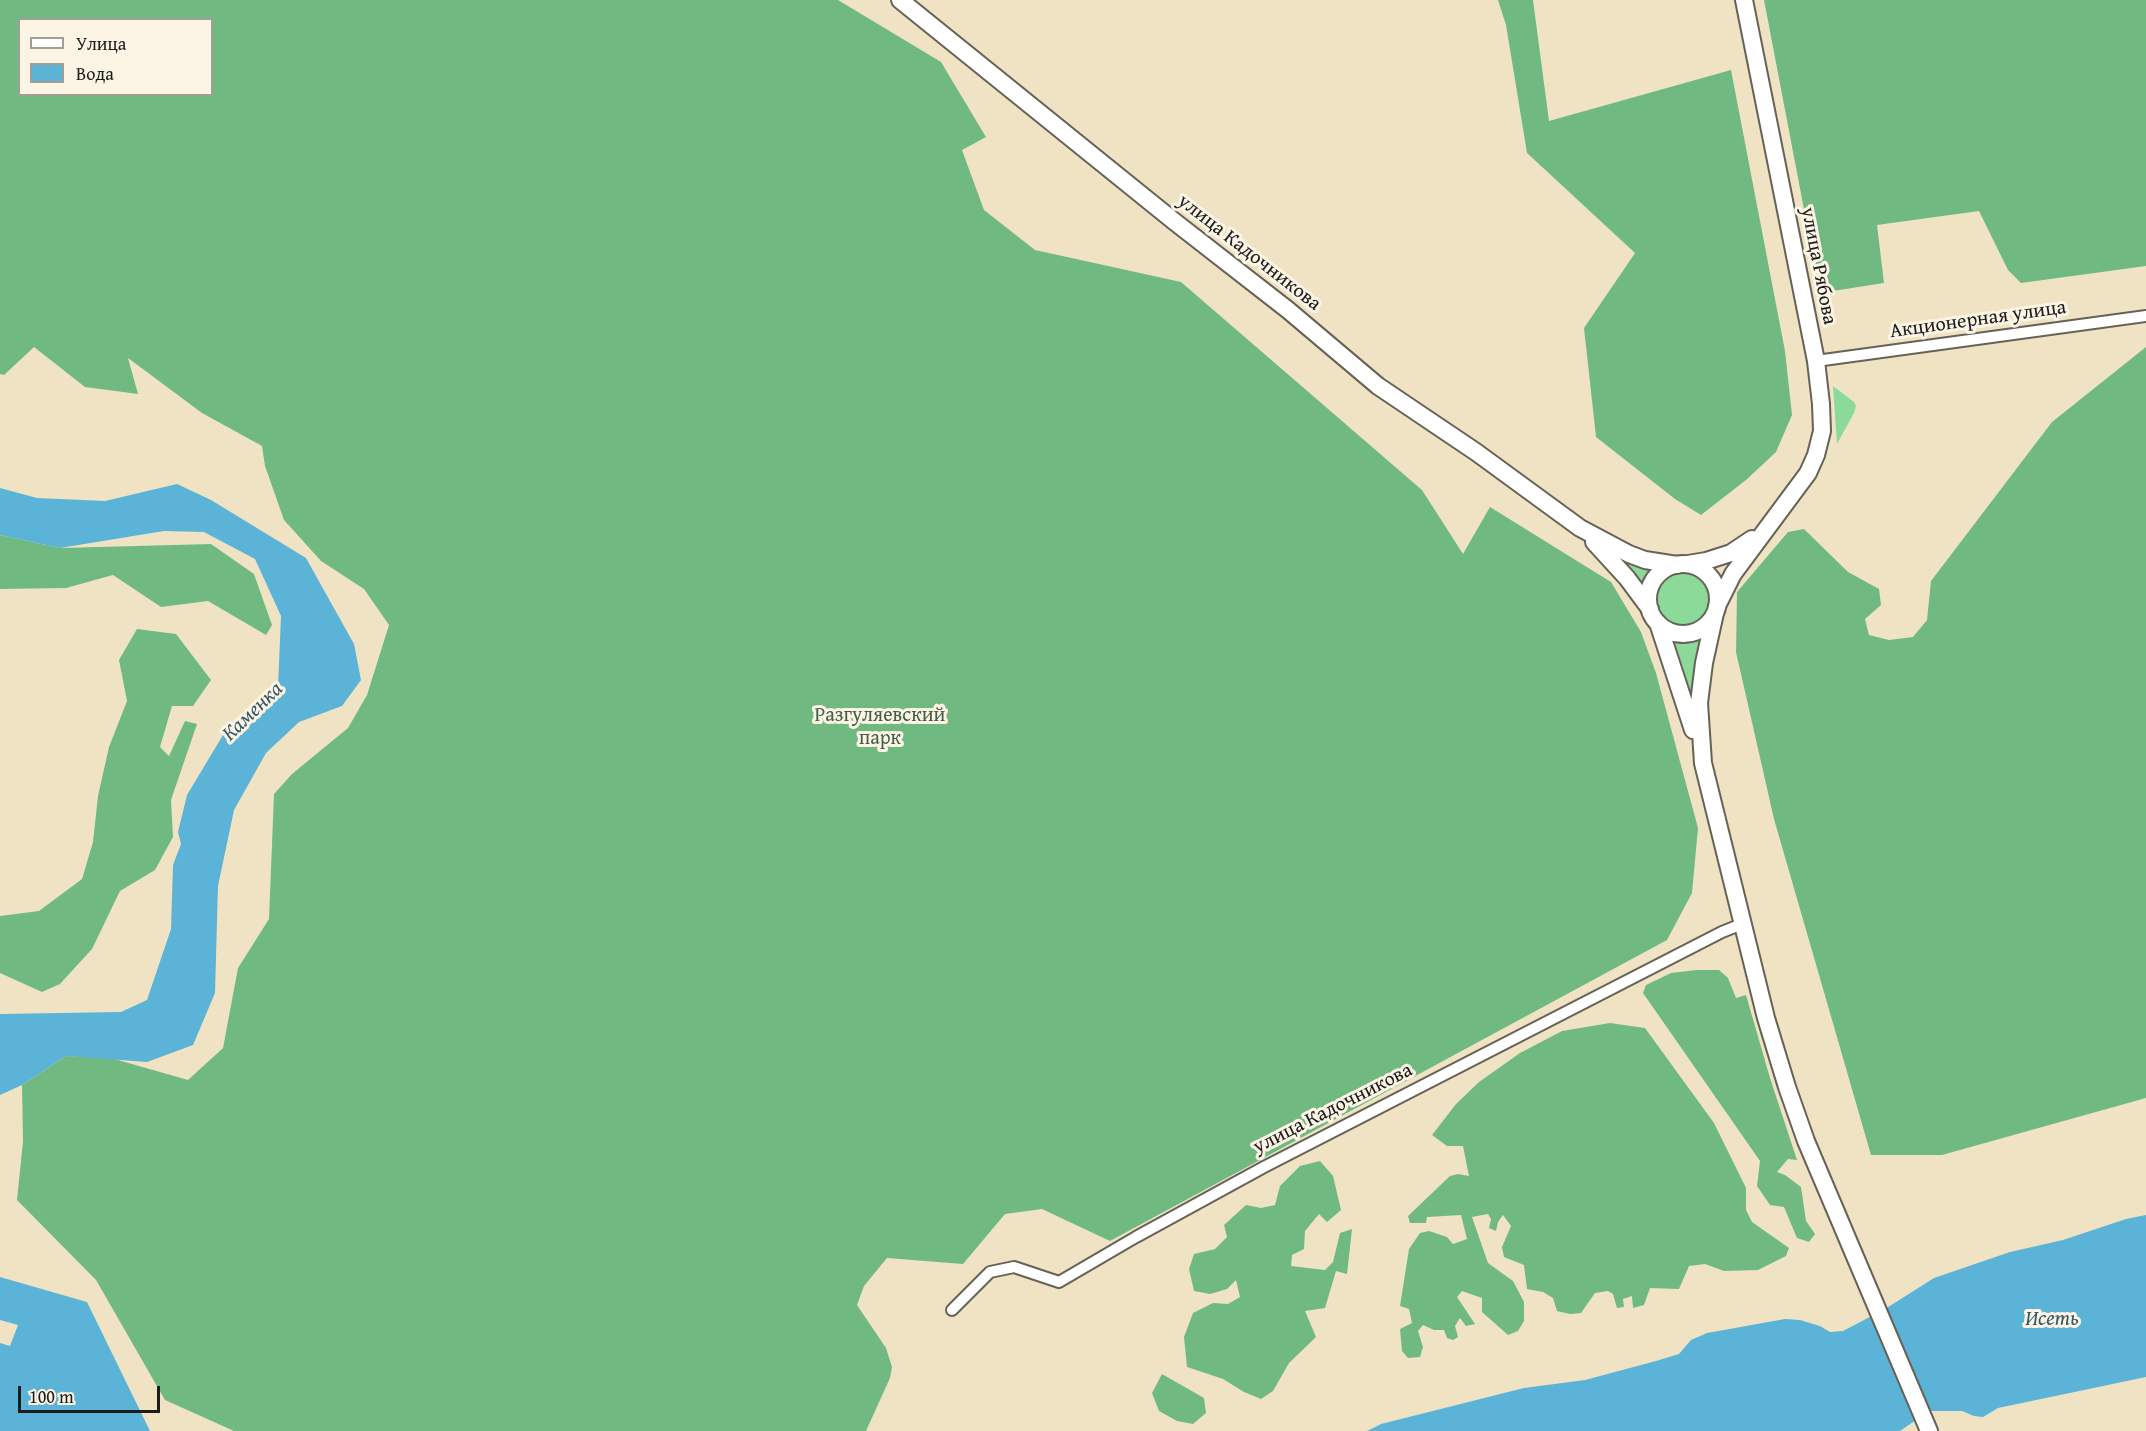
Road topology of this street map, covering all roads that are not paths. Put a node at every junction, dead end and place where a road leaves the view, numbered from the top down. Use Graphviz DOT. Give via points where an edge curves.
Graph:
graph roads {
  1 [pos="900,0"];
  2 [pos="1744,0"];
  3 [pos="2146,316"];
  4 [pos="1816,361"];
  5 [pos="1767,527"];
  6 [pos="1580,528"];
  7 [pos="1682,564"];
  8 [pos="1716,610"];
  9 [pos="1654,616"];
  10 [pos="1703,763"];
  11 [pos="1742,924"];
  12 [pos="952,1310"];
  13 [pos="1929,1431"];
  1 -- 6 [label="main road, улица Кадочникова" via="1378,386"];
  2 -- 4 [label="main road, улица Рябова"];
  3 -- 4 [label="street, Акционерная улица"];
  4 -- 5 [label="main road, улица Рябова" via="1822,417 1818,450 1808,473"];
  5 -- 7 [label="main road" via="1731,553"];
  5 -- 8 [label="main road" via="1727,584"];
  6 -- 7 [label="main road" via="1645,560"];
  6 -- 9 [label="main road" via="1610,559"];
  7 -- 8 [label="main road" via="1708,574 1716,589"];
  7 -- 9 [label="main road" via="1662,571 1652,584 1649,592"];
  8 -- 9 [label="main road" via="1704,626 1689,633 1672,632"];
  8 -- 10 [label="main road" via="1699,704"];
  9 -- 10 [label="main road"];
  10 -- 11 [label="main road"];
  11 -- 12 [label="street, улица Кадочникова" via="1264,1167 1059,1282 1014,1267 990,1272"];
  11 -- 13 [label="main road" via="1793,1105"];
}
